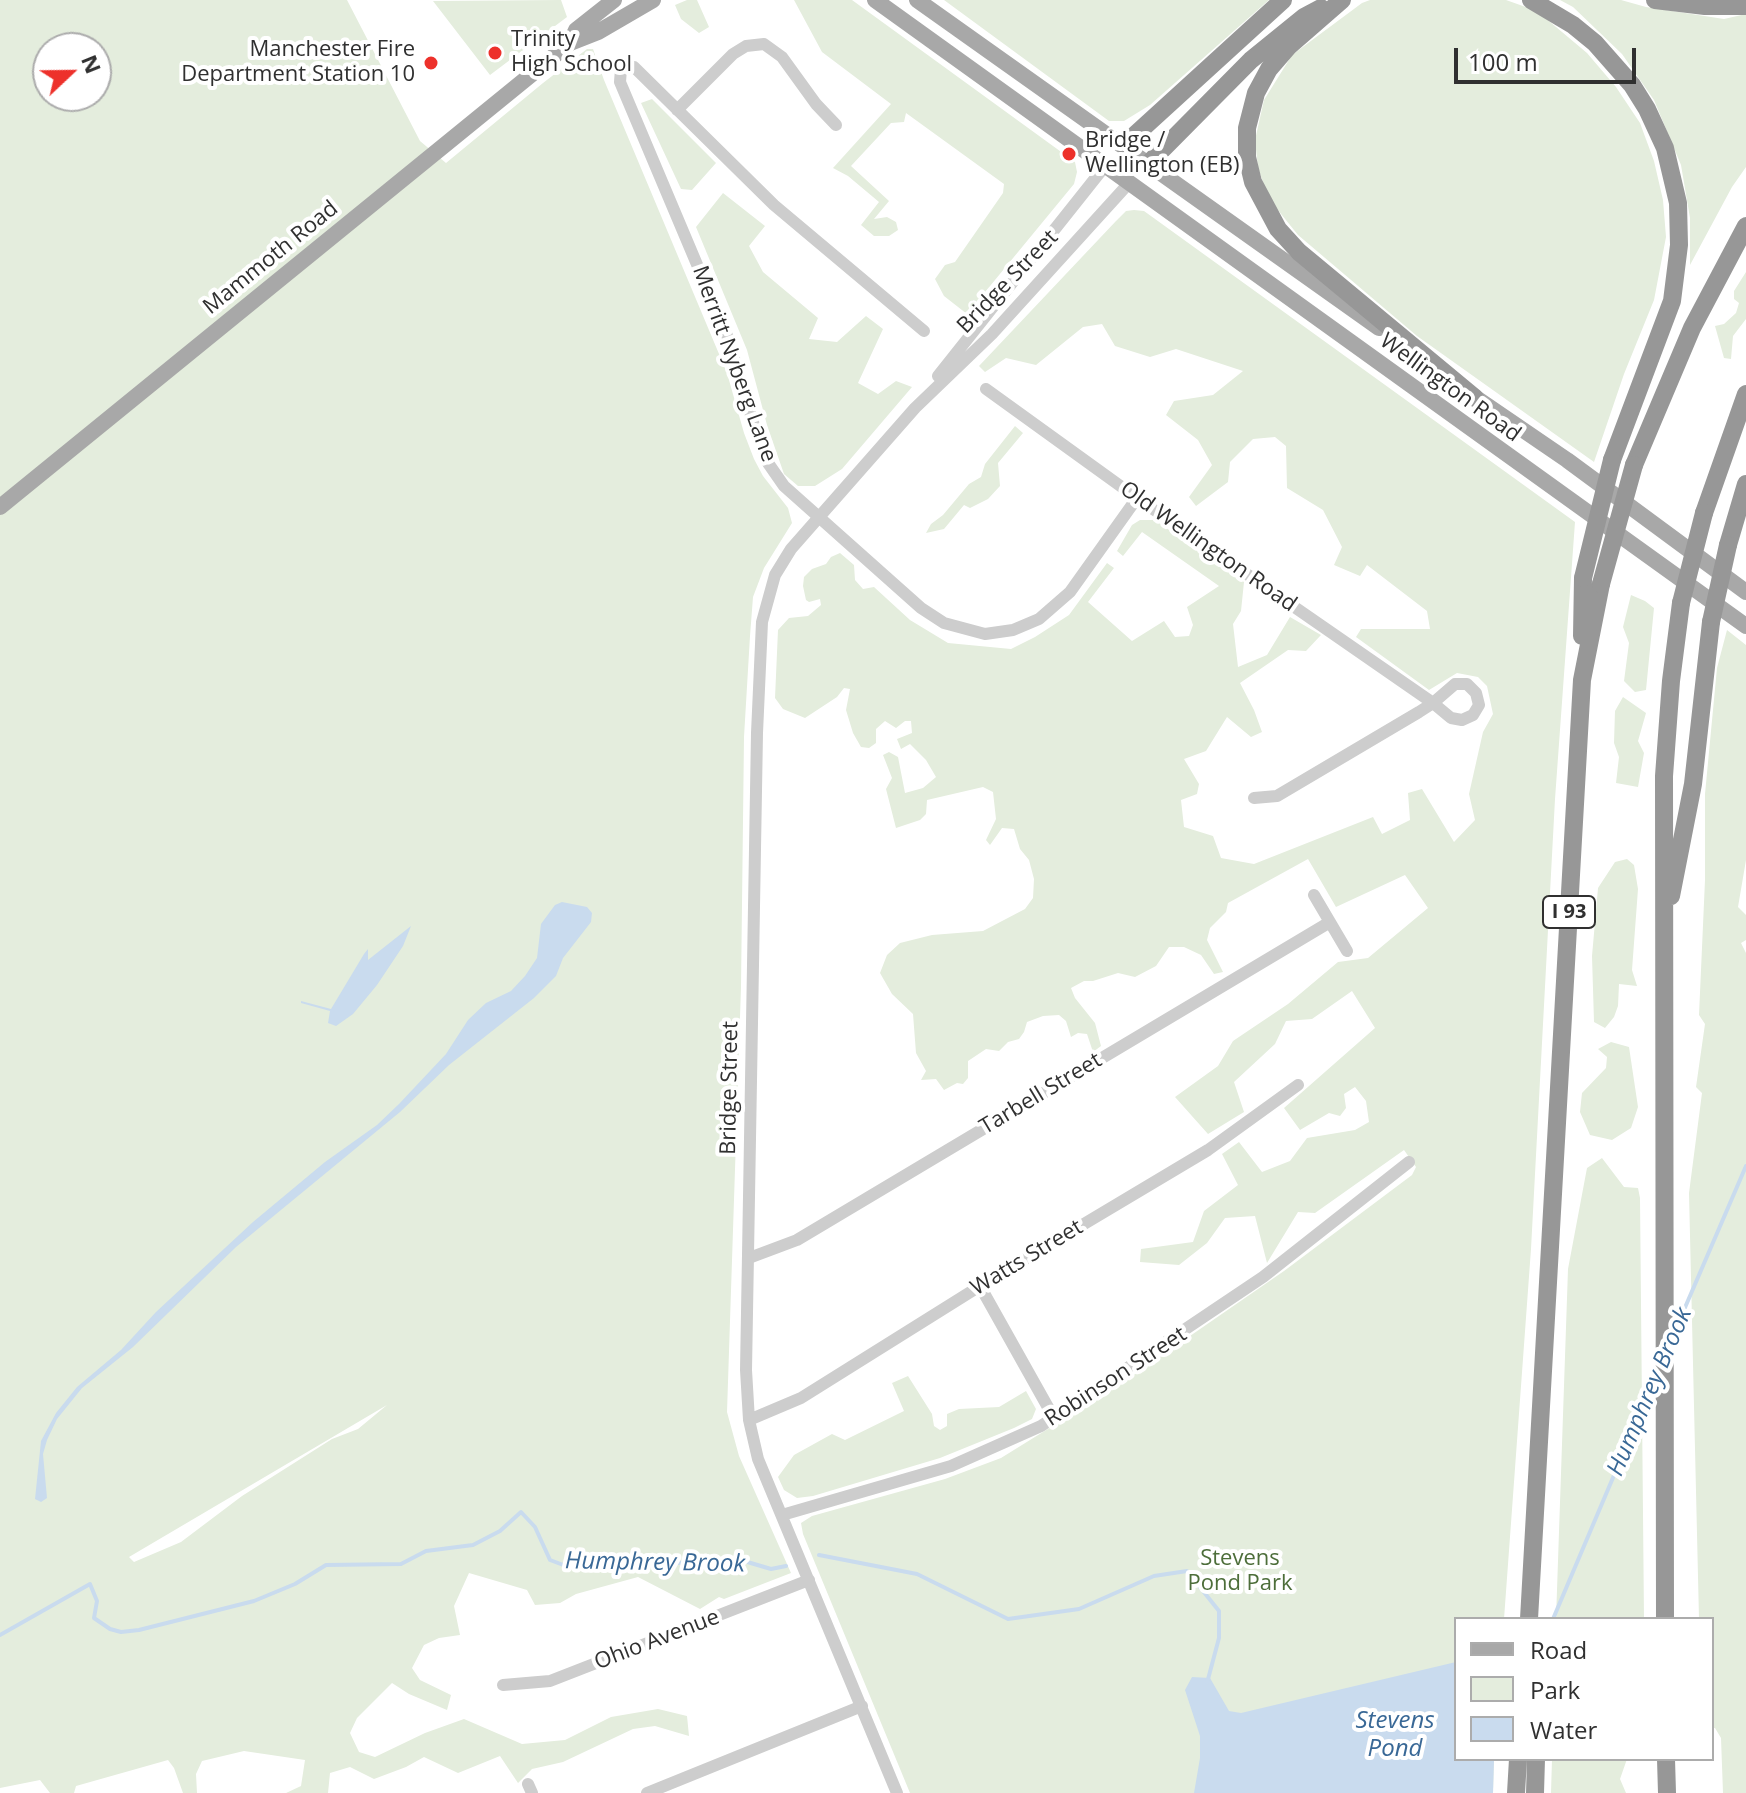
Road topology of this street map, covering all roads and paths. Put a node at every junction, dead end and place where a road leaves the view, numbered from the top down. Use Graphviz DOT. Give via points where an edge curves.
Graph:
graph roads {
  1 [pos="614,0"];
  2 [pos="653,0"];
  3 [pos="875,0"];
  4 [pos="917,0"];
  5 [pos="1283,0"];
  6 [pos="1335,0"];
  7 [pos="1342,0"];
  8 [pos="1531,0"];
  9 [pos="1655,0"];
  10 [pos="1746,6"];
  11 [pos="570,43"];
  12 [pos="677,110"];
  13 [pos="836,125"];
  14 [pos="1124,145"];
  15 [pos="1148,164"];
  16 [pos="1105,166"];
  17 [pos="1130,182"];
  18 [pos="1746,226"];
  19 [pos="924,331"];
  20 [pos="986,389"];
  21 [pos="1746,394"];
  22 [pos="1475,398"];
  23 [pos="915,408"];
  24 [pos="1746,484"];
  25 [pos="1137,498"];
  26 [pos="0,507"];
  27 [pos="818,518"];
  28 [pos="1592,581"];
  29 [pos="1746,592"];
  30 [pos="1746,626"];
  31 [pos="1254,798"];
  32 [pos="1314,895"];
  33 [pos="1330,922"];
  34 [pos="1662,938"];
  35 [pos="1347,951"];
  36 [pos="1298,1085"];
  37 [pos="1409,1162"];
  38 [pos="749,1258"];
  39 [pos="980,1286"];
  40 [pos="1054,1418"];
  41 [pos="749,1420"];
  42 [pos="782,1515"];
  43 [pos="809,1580"];
  44 [pos="1531,1614"];
  45 [pos="1665,1617"];
  46 [pos="503,1685"];
  47 [pos="862,1706"];
  48 [pos="1518,1761"];
  49 [pos="1536,1761"];
  50 [pos="1666,1761"];
  51 [pos="1667,1790"];
  52 [pos="647,1793"];
  53 [pos="897,1793"];
  54 [pos="1516,1793"];
  55 [pos="1535,1793"];
  1 -- 11 [label="main road, Mammoth Road" via="576,30"];
  2 -- 11 [label="main road, Mammoth Road"];
  3 -- 16 [label="main road"];
  4 -- 14 [label="main road"];
  5 -- 14 [label="highway"];
  6 -- 15 [label="highway" via="1304,17 1251,60"];
  7 -- 22 [label="highway" via="1288,47 1256,93 1247,128 1253,182 1278,229 1299,252"];
  8 -- 28 [label="highway, bridge" via="1595,43 1632,85 1665,148 1678,203 1672,301 1612,460"];
  9 -- 10 [label="highway"];
  11 -- 26 [label="main road, Mammoth Road"];
  12 -- 13 [label="street" via="733,54 764,44 782,57"];
  12 -- 19 [label="street" via="774,205"];
  12 -- 27 [label="street, Merritt Nyberg Lane" via="634,67 625,66 619,75 728,338 762,451 784,486"];
  14 -- 15 [label="main road"];
  14 -- 16 [label="main road, Bridge Street"];
  15 -- 17 [label="main road, Bridge Street"];
  15 -- 22 [label="main road, Wellington Road"];
  16 -- 17 [label="main road"];
  16 -- 23 [label="street, Bridge Street"];
  17 -- 23 [label="street, Bridge Street" via="992,334"];
  17 -- 30 [label="main road, Wellington Road"];
  18 -- 28 [label="highway, I 93, bridge" via="1692,328"];
  20 -- 25 [label="street, Old Wellington Road"];
  21 -- 34 [label="highway, bridge" via="1704,513 1681,603 1664,776"];
  22 -- 29 [label="main road, Wellington Road"];
  23 -- 27 [label="street, Bridge Street"];
  24 -- 34 [label="highway, bridge" via="1711,622 1693,784"];
  25 -- 27 [label="street, Merritt Nyberg Lane" via="1061,603 1026,625 985,634 957,629 932,616"];
  25 -- 31 [label="street, Old Wellington Road" via="1433,703 1277,796"];
  27 -- 38 [label="street, Bridge Street" via="775,575 760,643"];
  28 -- 44 [label="highway, I 93" via="1582,680"];
  32 -- 33 [label="street"];
  33 -- 35 [label="street"];
  33 -- 38 [label="street, Tarbell Street" via="797,1240"];
  34 -- 45 [label="highway"];
  36 -- 39 [label="street, Watts Street" via="1208,1150"];
  37 -- 40 [label="street, Robinson Street" via="1263,1277"];
  38 -- 41 [label="street, Bridge Street"];
  39 -- 40 [label="street"];
  39 -- 41 [label="street, Watts Street" via="801,1398"];
  40 -- 42 [label="street, Robinson Street" via="951,1466"];
  41 -- 42 [label="street, Bridge Street" via="758,1459"];
  42 -- 43 [label="street, Bridge Street"];
  43 -- 46 [label="street, Ohio Avenue" via="550,1681"];
  43 -- 47 [label="street, Bridge Street"];
  47 -- 52 [label="street"];
  47 -- 53 [label="street, Bridge Street"];
  48 -- 54 [label="highway"];
  49 -- 55 [label="highway"];
  50 -- 51 [label="highway"];
}
